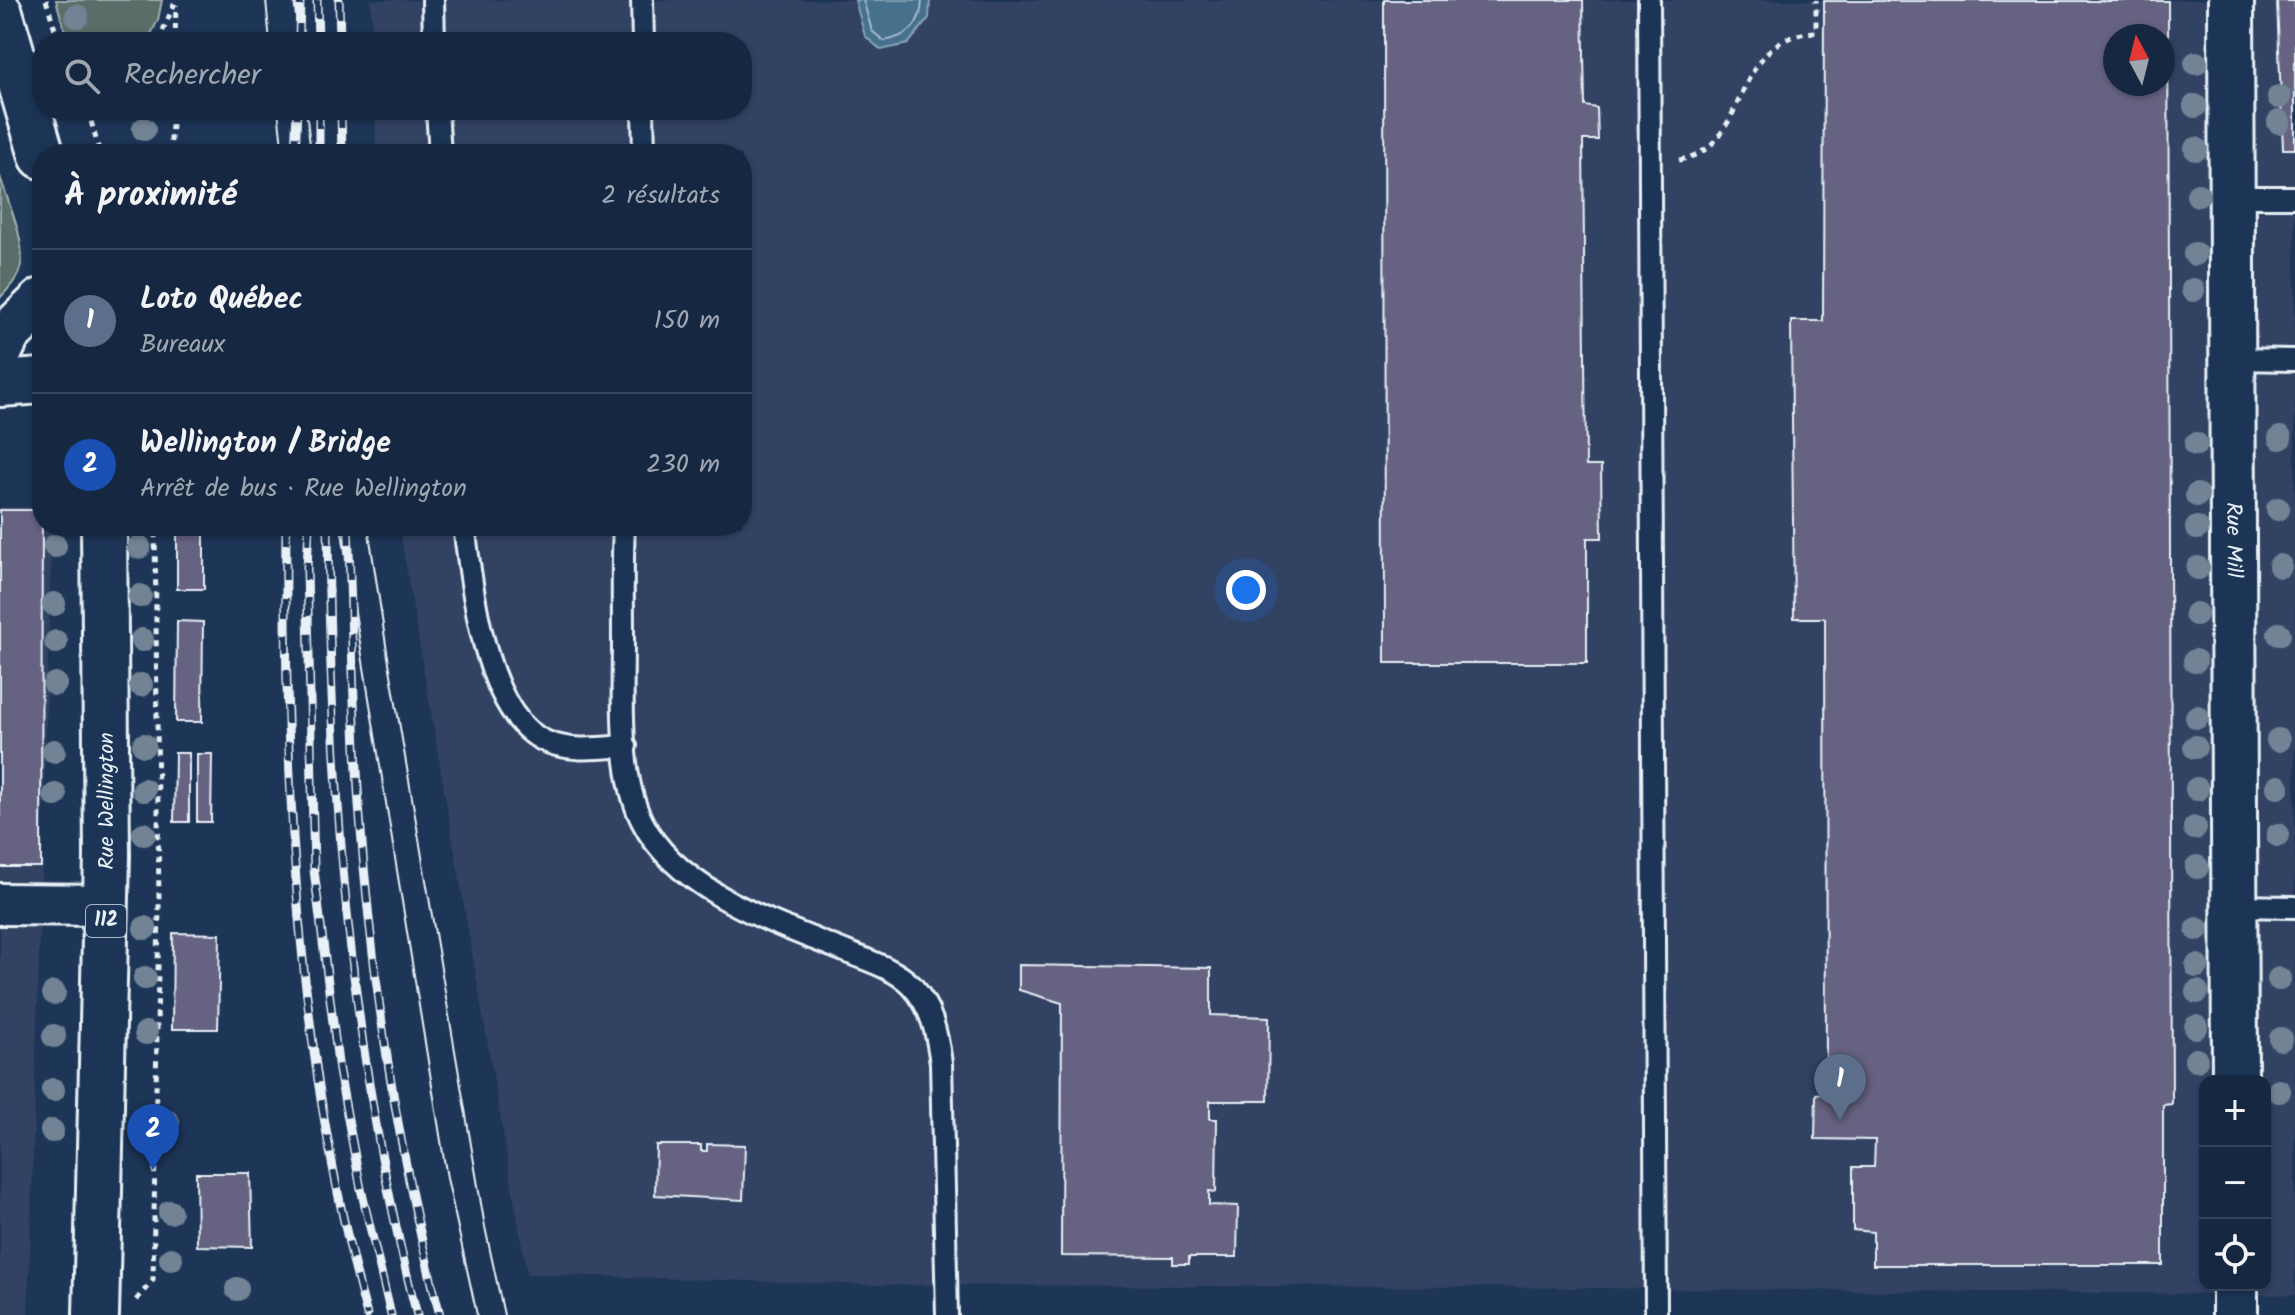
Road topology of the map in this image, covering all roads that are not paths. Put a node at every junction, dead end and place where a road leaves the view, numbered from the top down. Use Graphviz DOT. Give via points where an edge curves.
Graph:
graph roads {
  1 [pos="433,0"];
  2 [pos="642,0"];
  3 [pos="1649,0"];
  4 [pos="2231,0"];
  5 [pos="0,13"];
  6 [pos="434,32"];
  7 [pos="643,32"];
  8 [pos="438,120"];
  9 [pos="643,120"];
  10 [pos="38,144"];
  11 [pos="439,144"];
  12 [pos="644,144"];
  13 [pos="2232,197"];
  14 [pos="2295,197"];
  15 [pos="32,311"];
  16 [pos="0,351"];
  17 [pos="2232,359"];
  18 [pos="2295,360"];
  19 [pos="32,382"];
  20 [pos="0,384"];
  21 [pos="104,536"];
  22 [pos="466,536"];
  23 [pos="624,536"];
  24 [pos="626,746"];
  25 [pos="0,904"];
  26 [pos="106,905"];
  27 [pos="2234,906"];
  28 [pos="2295,907"];
  29 [pos="2235,1075"];
  30 [pos="2235,1291"];
  31 [pos="96,1315"];
  32 [pos="947,1315"];
  33 [pos="1656,1315"];
  34 [pos="2235,1315"];
  1 -- 6 [label="lane"];
  2 -- 7 [label="lane"];
  3 -- 33 [label="lane"];
  4 -- 13 [label="street, Rue Mill"];
  5 -- 10 [label="street"];
  8 -- 11 [label="lane"];
  9 -- 12 [label="lane"];
  13 -- 14 [label="lane"];
  13 -- 17 [label="street, Rue Mill"];
  15 -- 16 [label="street" via="8,334"];
  17 -- 18 [label="lane"];
  17 -- 27 [label="street, Rue Mill"];
  19 -- 20 [label="street"];
  21 -- 26 [label="street, Rue Wellington / 112"];
  22 -- 24 [label="lane" via="484,646 515,714 543,741 560,746"];
  23 -- 24 [label="lane"];
  24 -- 32 [label="lane" via="641,820 670,859 737,904 894,972 924,1003 936,1026 941,1063"];
  25 -- 26 [label="street"];
  26 -- 31 [label="street, Rue Wellington / 112"];
  27 -- 28 [label="lane"];
  27 -- 29 [label="street, Rue Mill"];
  30 -- 34 [label="street"];
}
